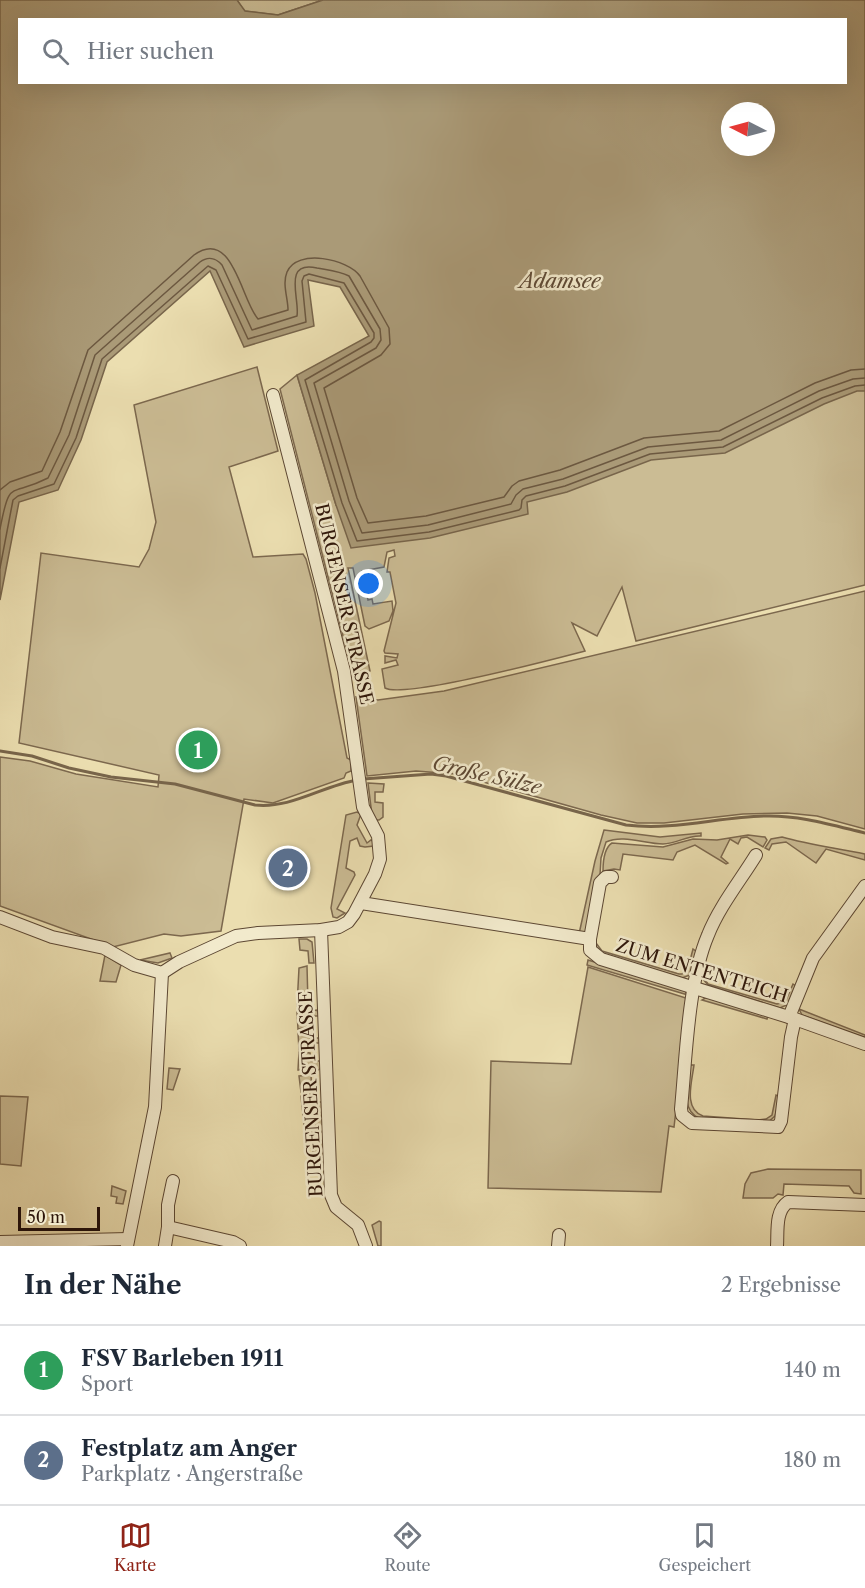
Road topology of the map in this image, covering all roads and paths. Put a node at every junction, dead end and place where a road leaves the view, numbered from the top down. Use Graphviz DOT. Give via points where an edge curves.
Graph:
graph roads {
  1 [pos="273,395"];
  2 [pos="756,855"];
  3 [pos="612,876"];
  4 [pos="865,886"];
  5 [pos="361,903"];
  6 [pos="0,917"];
  7 [pos="321,930"];
  8 [pos="590,939"];
  9 [pos="162,973"];
  10 [pos="694,988"];
  11 [pos="792,1018"];
  12 [pos="865,1044"];
  13 [pos="173,1181"];
  14 [pos="865,1204"];
  15 [pos="168,1227"];
  16 [pos="0,1242"];
  17 [pos="128,1243"];
  18 [pos="165,1246"];
  19 [pos="240,1246"];
  20 [pos="366,1246"];
  21 [pos="777,1246"];
  1 -- 5 [label="street, BURGENSER STRASSE" via="344,671 364,811 378,836 381,853"];
  2 -- 10 [label="street" via="711,926"];
  3 -- 8 [label="street" via="600,883"];
  4 -- 11 [label="street" via="813,958"];
  5 -- 7 [label="street, BURGENSER STRASSE" via="348,922"];
  5 -- 8 [label="street"];
  6 -- 9 [label="street" via="52,937 104,948 134,965"];
  7 -- 9 [label="street" via="236,936"];
  7 -- 20 [label="street, BURGENSER STRASSE" via="331,1195 336,1207 358,1225"];
  8 -- 10 [label="street, ZUM ENTENTEICH" via="590,950 601,959"];
  9 -- 17 [label="street" via="156,1107"];
  10 -- 11 [label="street, ZUM ENTENTEICH"];
  10 -- 11 [label="street" via="681,1109 692,1123 778,1127"];
  11 -- 12 [label="street, ZUM ENTENTEICH"];
  13 -- 15 [label="street"];
  14 -- 21 [label="street" via="788,1202 779,1213"];
  15 -- 18 [label="street"];
  15 -- 19 [label="street"];
  16 -- 17 [label="street"];
}
